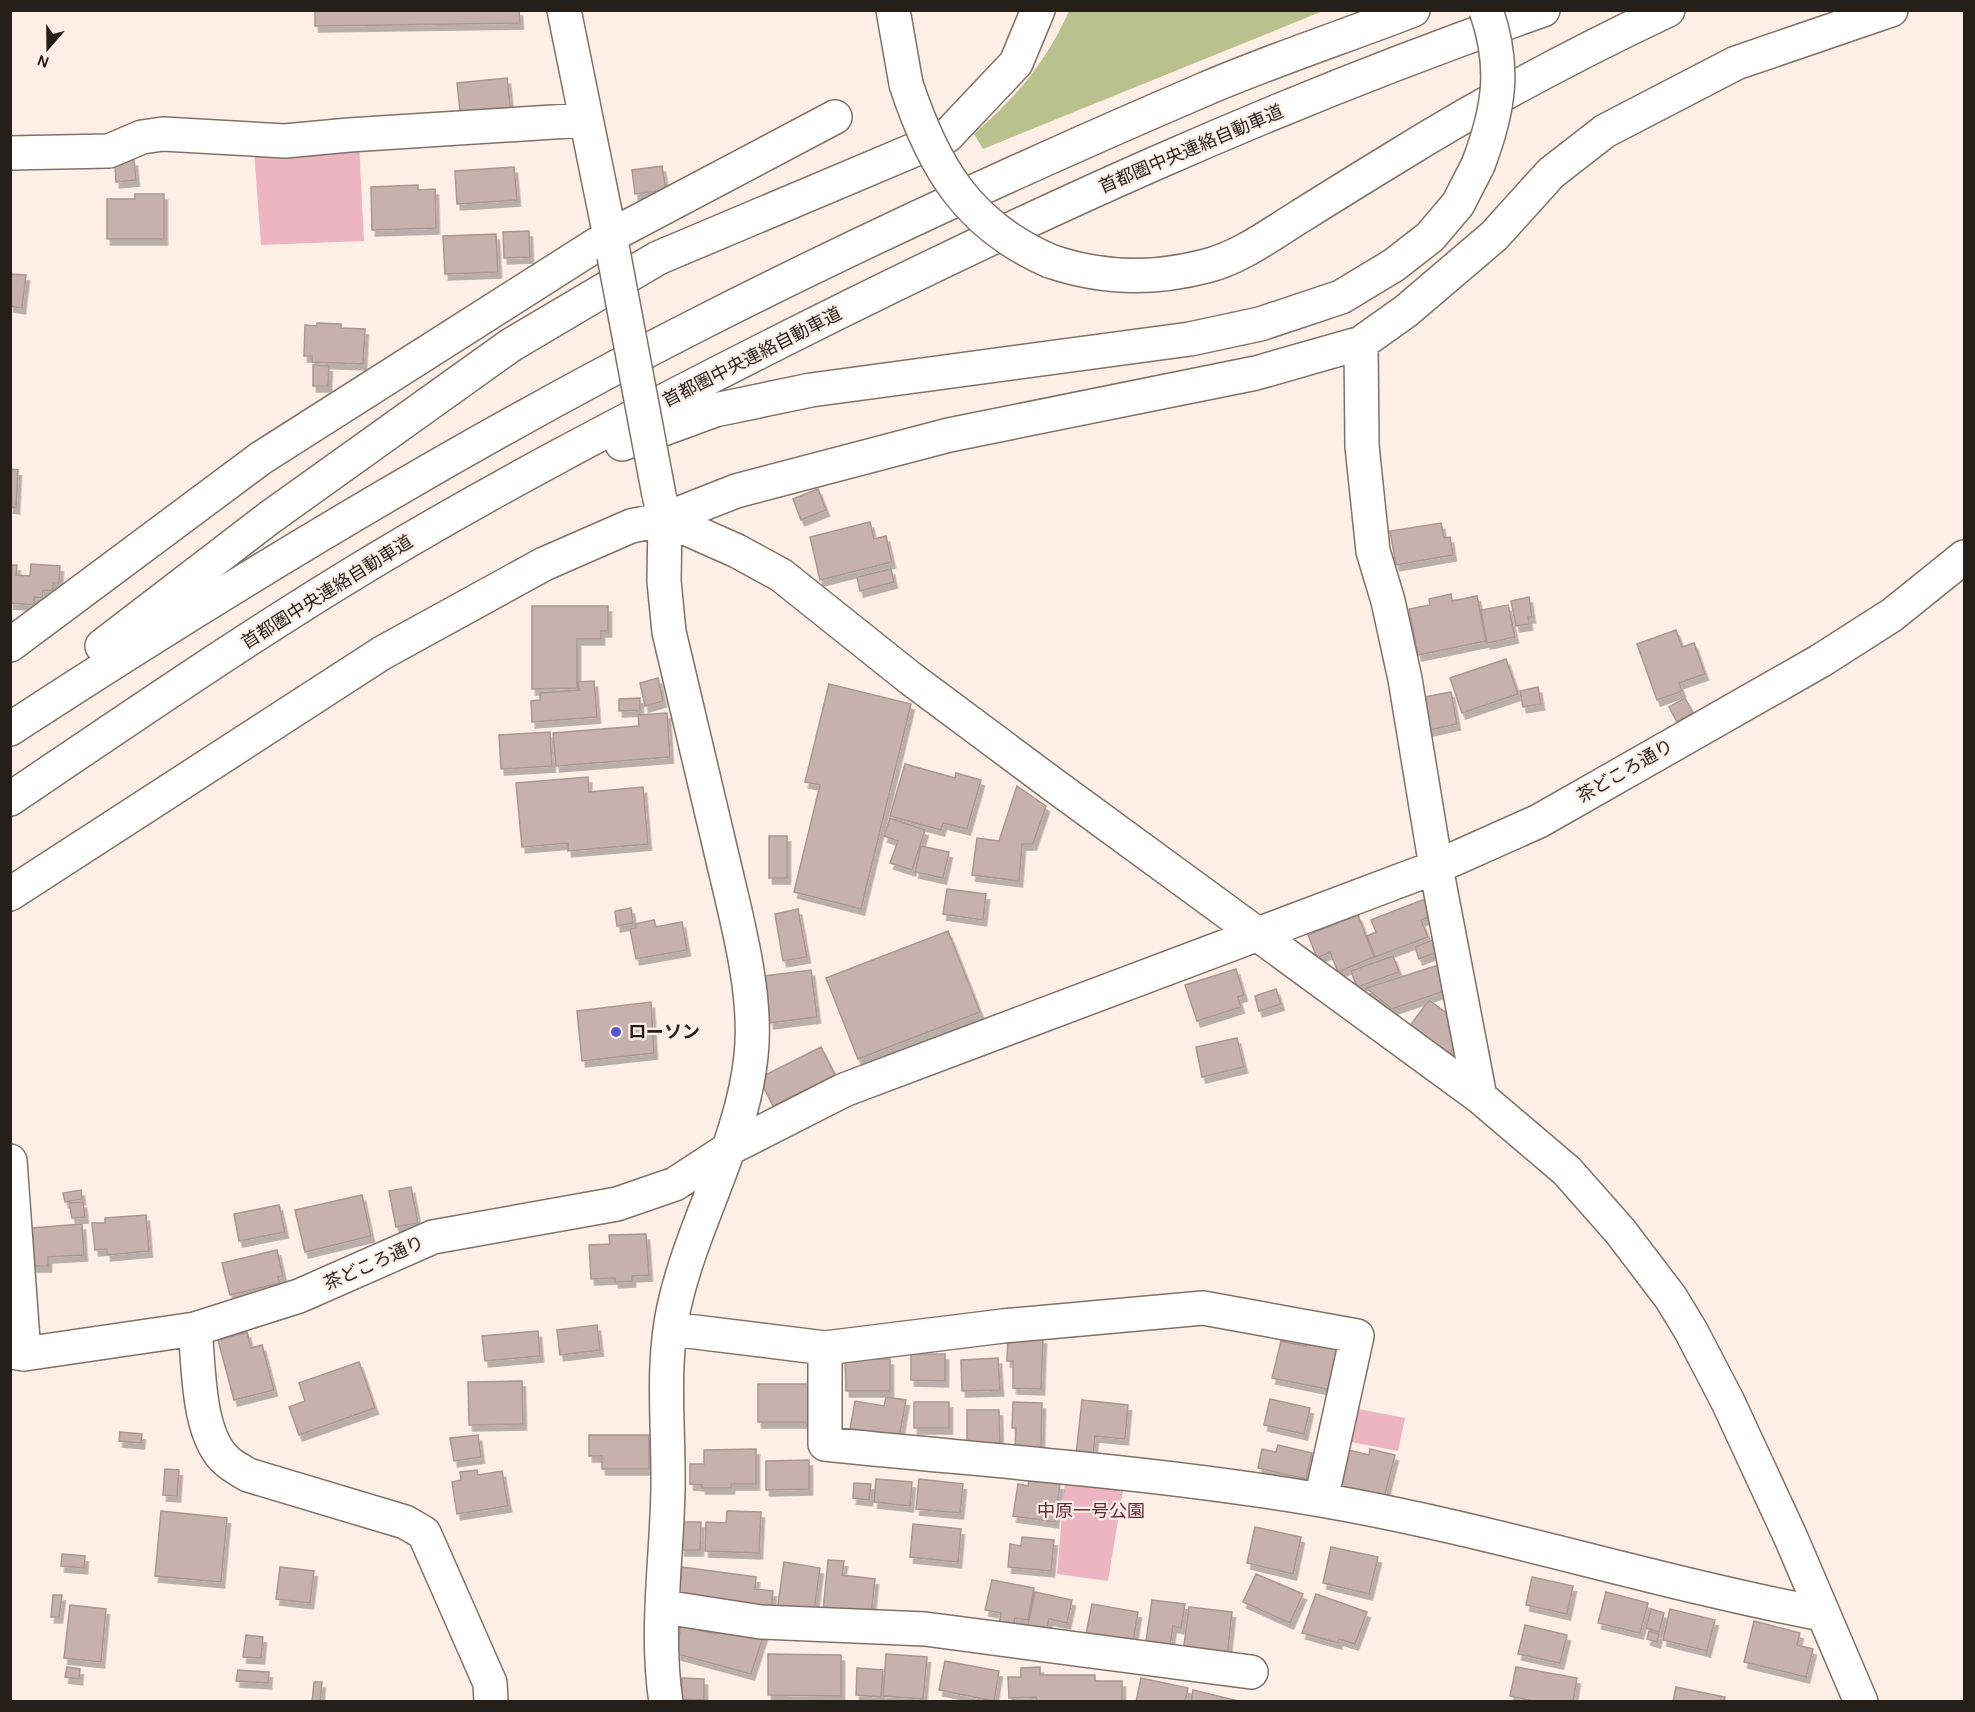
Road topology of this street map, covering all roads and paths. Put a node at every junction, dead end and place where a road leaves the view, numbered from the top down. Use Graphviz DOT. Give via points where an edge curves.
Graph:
graph roads {
  1 [pos="564,10"];
  2 [pos="893,10"];
  3 [pos="1038,10"];
  4 [pos="1413,10"];
  5 [pos="1486,10"];
  6 [pos="1543,10"];
  7 [pos="1668,10"];
  8 [pos="1891,10"];
  9 [pos="835,117"];
  10 [pos="585,120"];
  11 [pos="10,153"];
  12 [pos="612,246"];
  13 [pos="1361,343"];
  14 [pos="496,489"];
  15 [pos="662,507"];
  16 [pos="1965,557"];
  17 [pos="10,645"];
  18 [pos="10,716"];
  19 [pos="10,729"];
  20 [pos="10,799"];
  21 [pos="1436,867"];
  22 [pos="10,894"];
  23 [pos="1259,933"];
  24 [pos="1480,1097"];
  25 [pos="730,1148"];
  26 [pos="10,1161"];
  27 [pos="195,1329"];
  28 [pos="671,1329"];
  29 [pos="825,1348"];
  30 [pos="17,1353"];
  31 [pos="1322,1500"];
  32 [pos="664,1607"];
  33 [pos="1822,1614"];
  34 [pos="1251,1672"];
  35 [pos="491,1701"];
  36 [pos="666,1701"];
  37 [pos="1861,1701"];
  1 -- 10 [label="main road"];
  2 -- 7 [label="main road, bridge" via="906,84 922,131 951,184 988,223 1021,248 1078,271 1154,276 1208,266 1260,242 1441,130"];
  3 -- 18 [label="main road" via="1016,63 947,136 658,258 511,345 269,518"];
  4 -- 19 [label="main road" via="1208,88 925,214 700,323 487,437 303,544"];
  5 -- 14 [label="main road, bridge" via="1496,38 1499,89 1492,129 1478,165 1458,204 1430,237 1394,265 1341,297 1260,324 1190,339 811,390 715,410"];
  6 -- 14 [label="main road, 首都圏中央連絡自動車道" via="1437,47 1225,132 952,255"];
  8 -- 13 [label="main road" via="1736,63 1605,132 1551,173 1494,236 1406,311"];
  9 -- 12 [label="main road"];
  10 -- 11 [label="main road" via="285,141 163,134 142,136 109,151"];
  10 -- 12 [label="main road"];
  12 -- 15 [label="main road, bridge"];
  12 -- 17 [label="main road" via="261,458"];
  13 -- 15 [label="main road" via="1256,373 949,435"];
  13 -- 21 [label="main road" via="1362,446 1373,551 1405,679"];
  14 -- 20 [label="main road, 首都圏中央連絡自動車道" via="336,584"];
  15 -- 22 [label="main road" via="631,526 544,564 382,652"];
  15 -- 23 [label="main road" via="781,575 1028,766"];
  15 -- 25 [label="main road" via="669,632 748,976 752,1053 745,1100"];
  16 -- 21 [label="main road, 茶どころ通り" via="1892,615 1820,661 1539,821"];
  21 -- 23 [label="main road, 茶どころ通り"];
  21 -- 24 [label="main road"];
  23 -- 24 [label="main road"];
  23 -- 25 [label="main road, 茶どころ通り" via="844,1090"];
  24 -- 33 [label="main road" via="1568,1172 1671,1298 1728,1402"];
  25 -- 27 [label="main road, 茶どころ通り" via="675,1184 627,1200 433,1237 299,1296"];
  25 -- 28 [label="main road" via="702,1218 674,1307"];
  26 -- 30 [label="main road"];
  27 -- 30 [label="main road, 茶どころ通り"];
  27 -- 35 [label="main road" via="203,1411 213,1443 227,1461 248,1475 405,1522 424,1533 490,1683"];
  28 -- 29 [label="main road"];
  28 -- 32 [label="main road" via="667,1368"];
  29 -- 31 [label="main road" via="825,1444 1175,1480"];
  29 -- 31 [label="main road" via="992,1327 1203,1308 1358,1336"];
  31 -- 33 [label="main road"];
  32 -- 34 [label="main road" via="761,1623 925,1629"];
  32 -- 36 [label="main road"];
  33 -- 37 [label="main road"];
}
